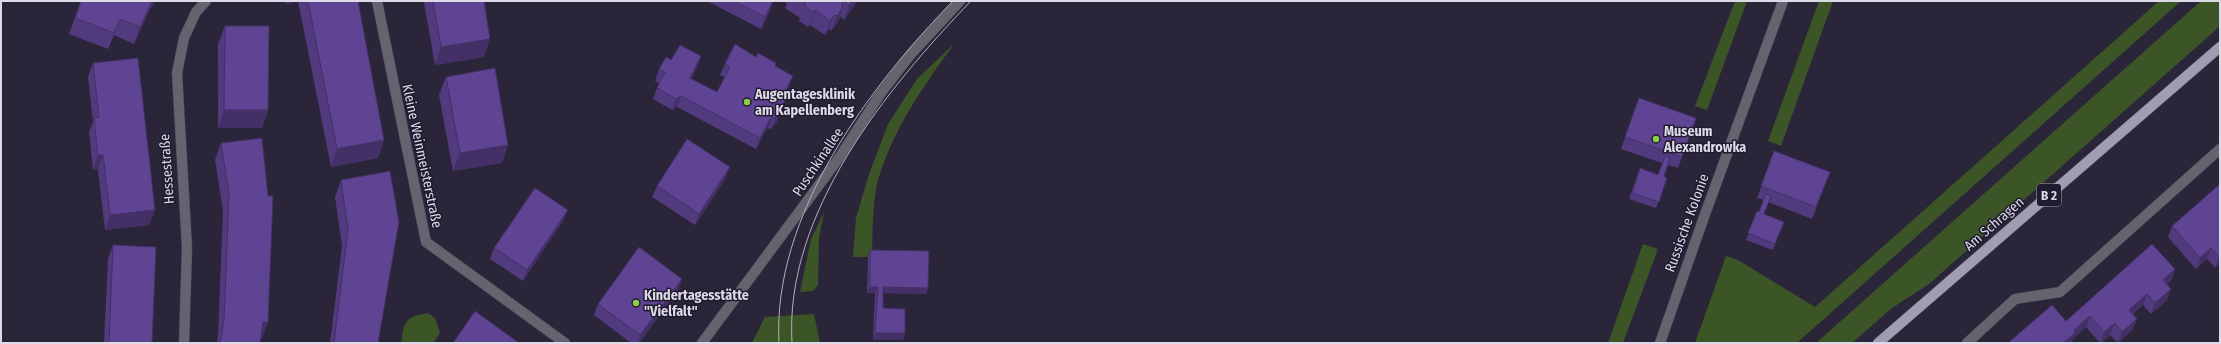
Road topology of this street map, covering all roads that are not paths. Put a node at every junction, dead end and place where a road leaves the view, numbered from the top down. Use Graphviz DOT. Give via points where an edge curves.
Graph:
graph roads {
  1 [pos="206,1"];
  2 [pos="376,1"];
  3 [pos="960,1"];
  4 [pos="1783,1"];
  5 [pos="2220,47"];
  6 [pos="2220,149"];
  7 [pos="184,343"];
  8 [pos="565,343"];
  9 [pos="702,343"];
  10 [pos="1660,343"];
  11 [pos="1878,343"];
  12 [pos="1967,343"];
  1 -- 7 [label="street, Hessestraße" via="196,12 184,38 177,73 187,248"];
  2 -- 8 [label="street, Kleine Weinmeisterstraße" via="426,242"];
  3 -- 9 [label="street, Puschkinallee" via="911,54 881,93 839,158"];
  4 -- 10 [label="street, Russische Kolonie"];
  5 -- 11 [label="main road, Am Schragen / B 2"];
  6 -- 12 [label="street" via="2060,292 2015,298"];
}
